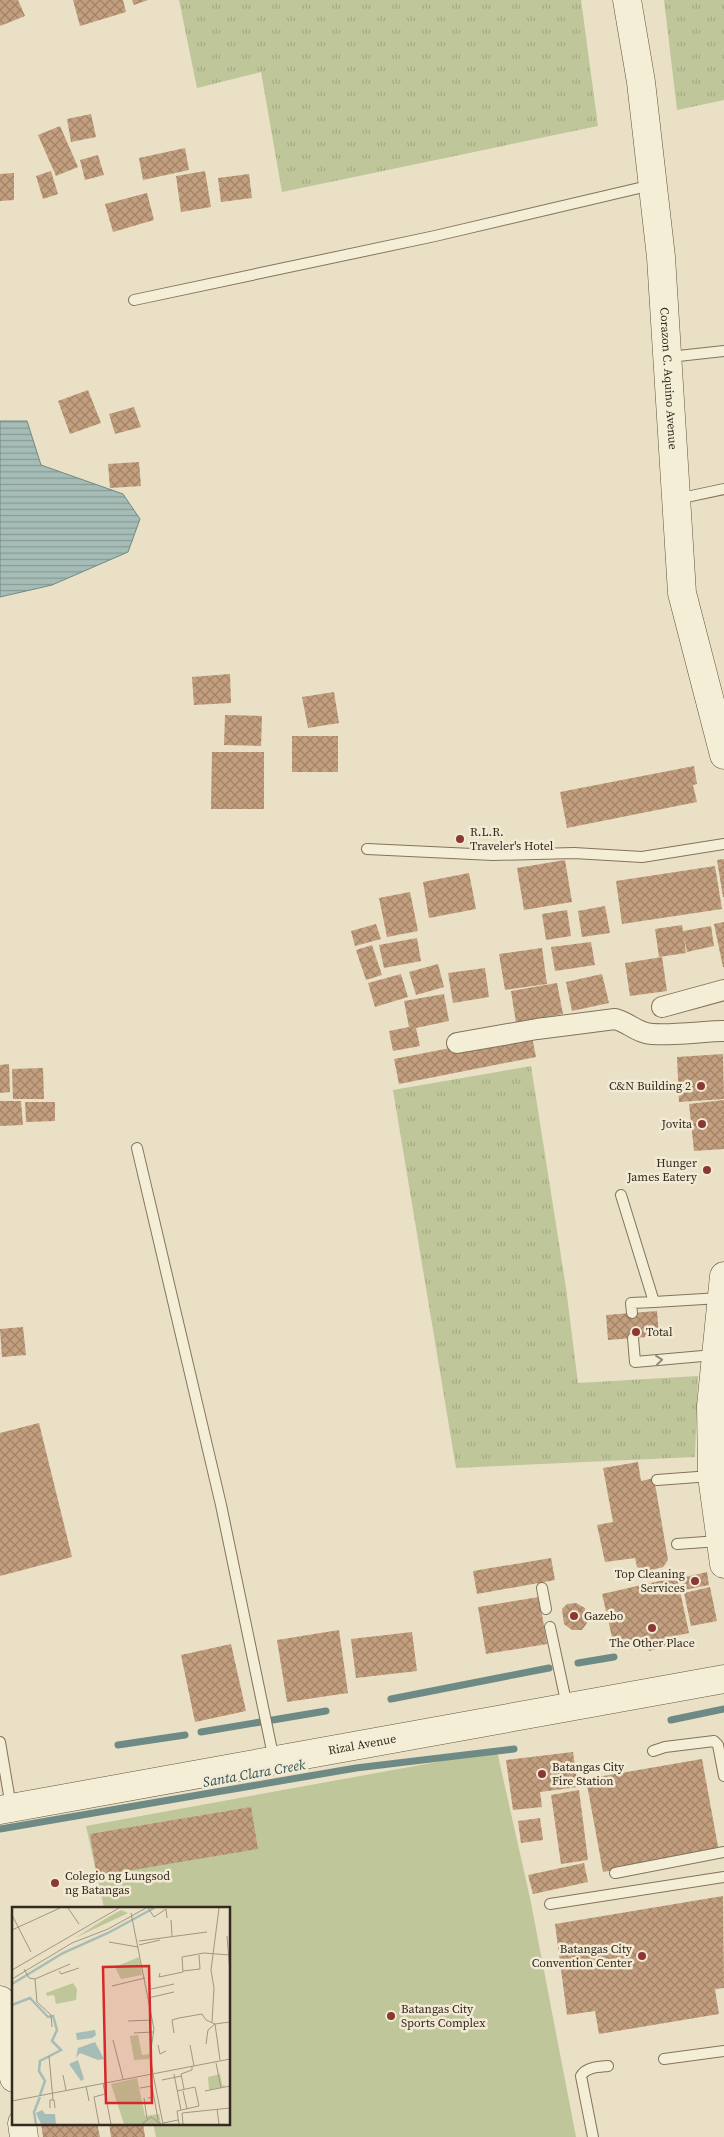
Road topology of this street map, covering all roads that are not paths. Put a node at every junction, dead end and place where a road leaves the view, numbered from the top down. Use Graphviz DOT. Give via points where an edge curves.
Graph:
graph roads {
  1 [pos="627,0"];
  2 [pos="653,185"];
  3 [pos="134,300"];
  4 [pos="724,351"];
  5 [pos="666,357"];
  6 [pos="724,489"];
  7 [pos="676,499"];
  8 [pos="724,755"];
  9 [pos="724,844"];
  10 [pos="367,850"];
  11 [pos="724,990"];
  12 [pos="662,1007"];
  13 [pos="724,1031"];
  14 [pos="457,1043"];
  15 [pos="137,1148"];
  16 [pos="621,1195"];
  17 [pos="723,1287"];
  18 [pos="654,1302"];
  19 [pos="632,1313"];
  20 [pos="633,1338"];
  21 [pos="716,1354"];
  22 [pos="712,1476"];
  23 [pos="657,1480"];
  24 [pos="677,1544"];
  25 [pos="722,1552"];
  26 [pos="542,1588"];
  27 [pos="546,1609"];
  28 [pos="550,1627"];
  29 [pos="724,1679"];
  30 [pos="567,1708"];
  31 [pos="0,1742"];
  32 [pos="653,1751"];
  33 [pos="274,1761"];
  34 [pos="724,1776"];
  35 [pos="6,1809"];
  36 [pos="724,1852"];
  37 [pos="615,1873"];
  38 [pos="724,1877"];
  39 [pos="550,1904"];
  40 [pos="0,2000"];
  41 [pos="724,2051"];
  42 [pos="664,2059"];
  43 [pos="608,2066"];
  44 [pos="12,2067"];
  45 [pos="22,2124"];
  46 [pos="24,2137"];
  47 [pos="593,2137"];
  1 -- 2 [label="main road, Corazon C. Aquino Avenue"];
  2 -- 3 [label="lane" via="435,236"];
  2 -- 5 [label="main road, Corazon C. Aquino Avenue" via="661,257"];
  4 -- 5 [label="lane"];
  5 -- 7 [label="main road, Corazon C. Aquino Avenue"];
  6 -- 7 [label="lane"];
  7 -- 8 [label="main road, Corazon C. Aquino Avenue" via="682,593"];
  9 -- 10 [label="lane" via="642,857"];
  11 -- 12 [label="street"];
  13 -- 14 [label="street" via="649,1034 615,1019"];
  15 -- 33 [label="lane" via="221,1505"];
  16 -- 18 [label="lane"];
  17 -- 18 [label="lane"];
  17 -- 21 [label="main road"];
  18 -- 19 [label="lane" via="631,1303"];
  20 -- 21 [label="lane, one-way" via="635,1362"];
  21 -- 22 [label="main road"];
  22 -- 23 [label="lane"];
  22 -- 25 [label="main road"];
  24 -- 25 [label="lane"];
  26 -- 27 [label="lane"];
  28 -- 30 [label="lane"];
  29 -- 30 [label="main road, Rizal Avenue"];
  30 -- 33 [label="main road, Rizal Avenue"];
  31 -- 35 [label="lane"];
  32 -- 34 [label="lane" via="714,1741 718,1745"];
  33 -- 35 [label="main road, Rizal Avenue"];
  36 -- 37 [label="lane"];
  38 -- 39 [label="lane"];
  40 -- 44 [label="main road"];
  41 -- 42 [label="lane"];
  43 -- 47 [label="lane" via="589,2069 581,2076"];
  45 -- 46 [label="main road"];
}
